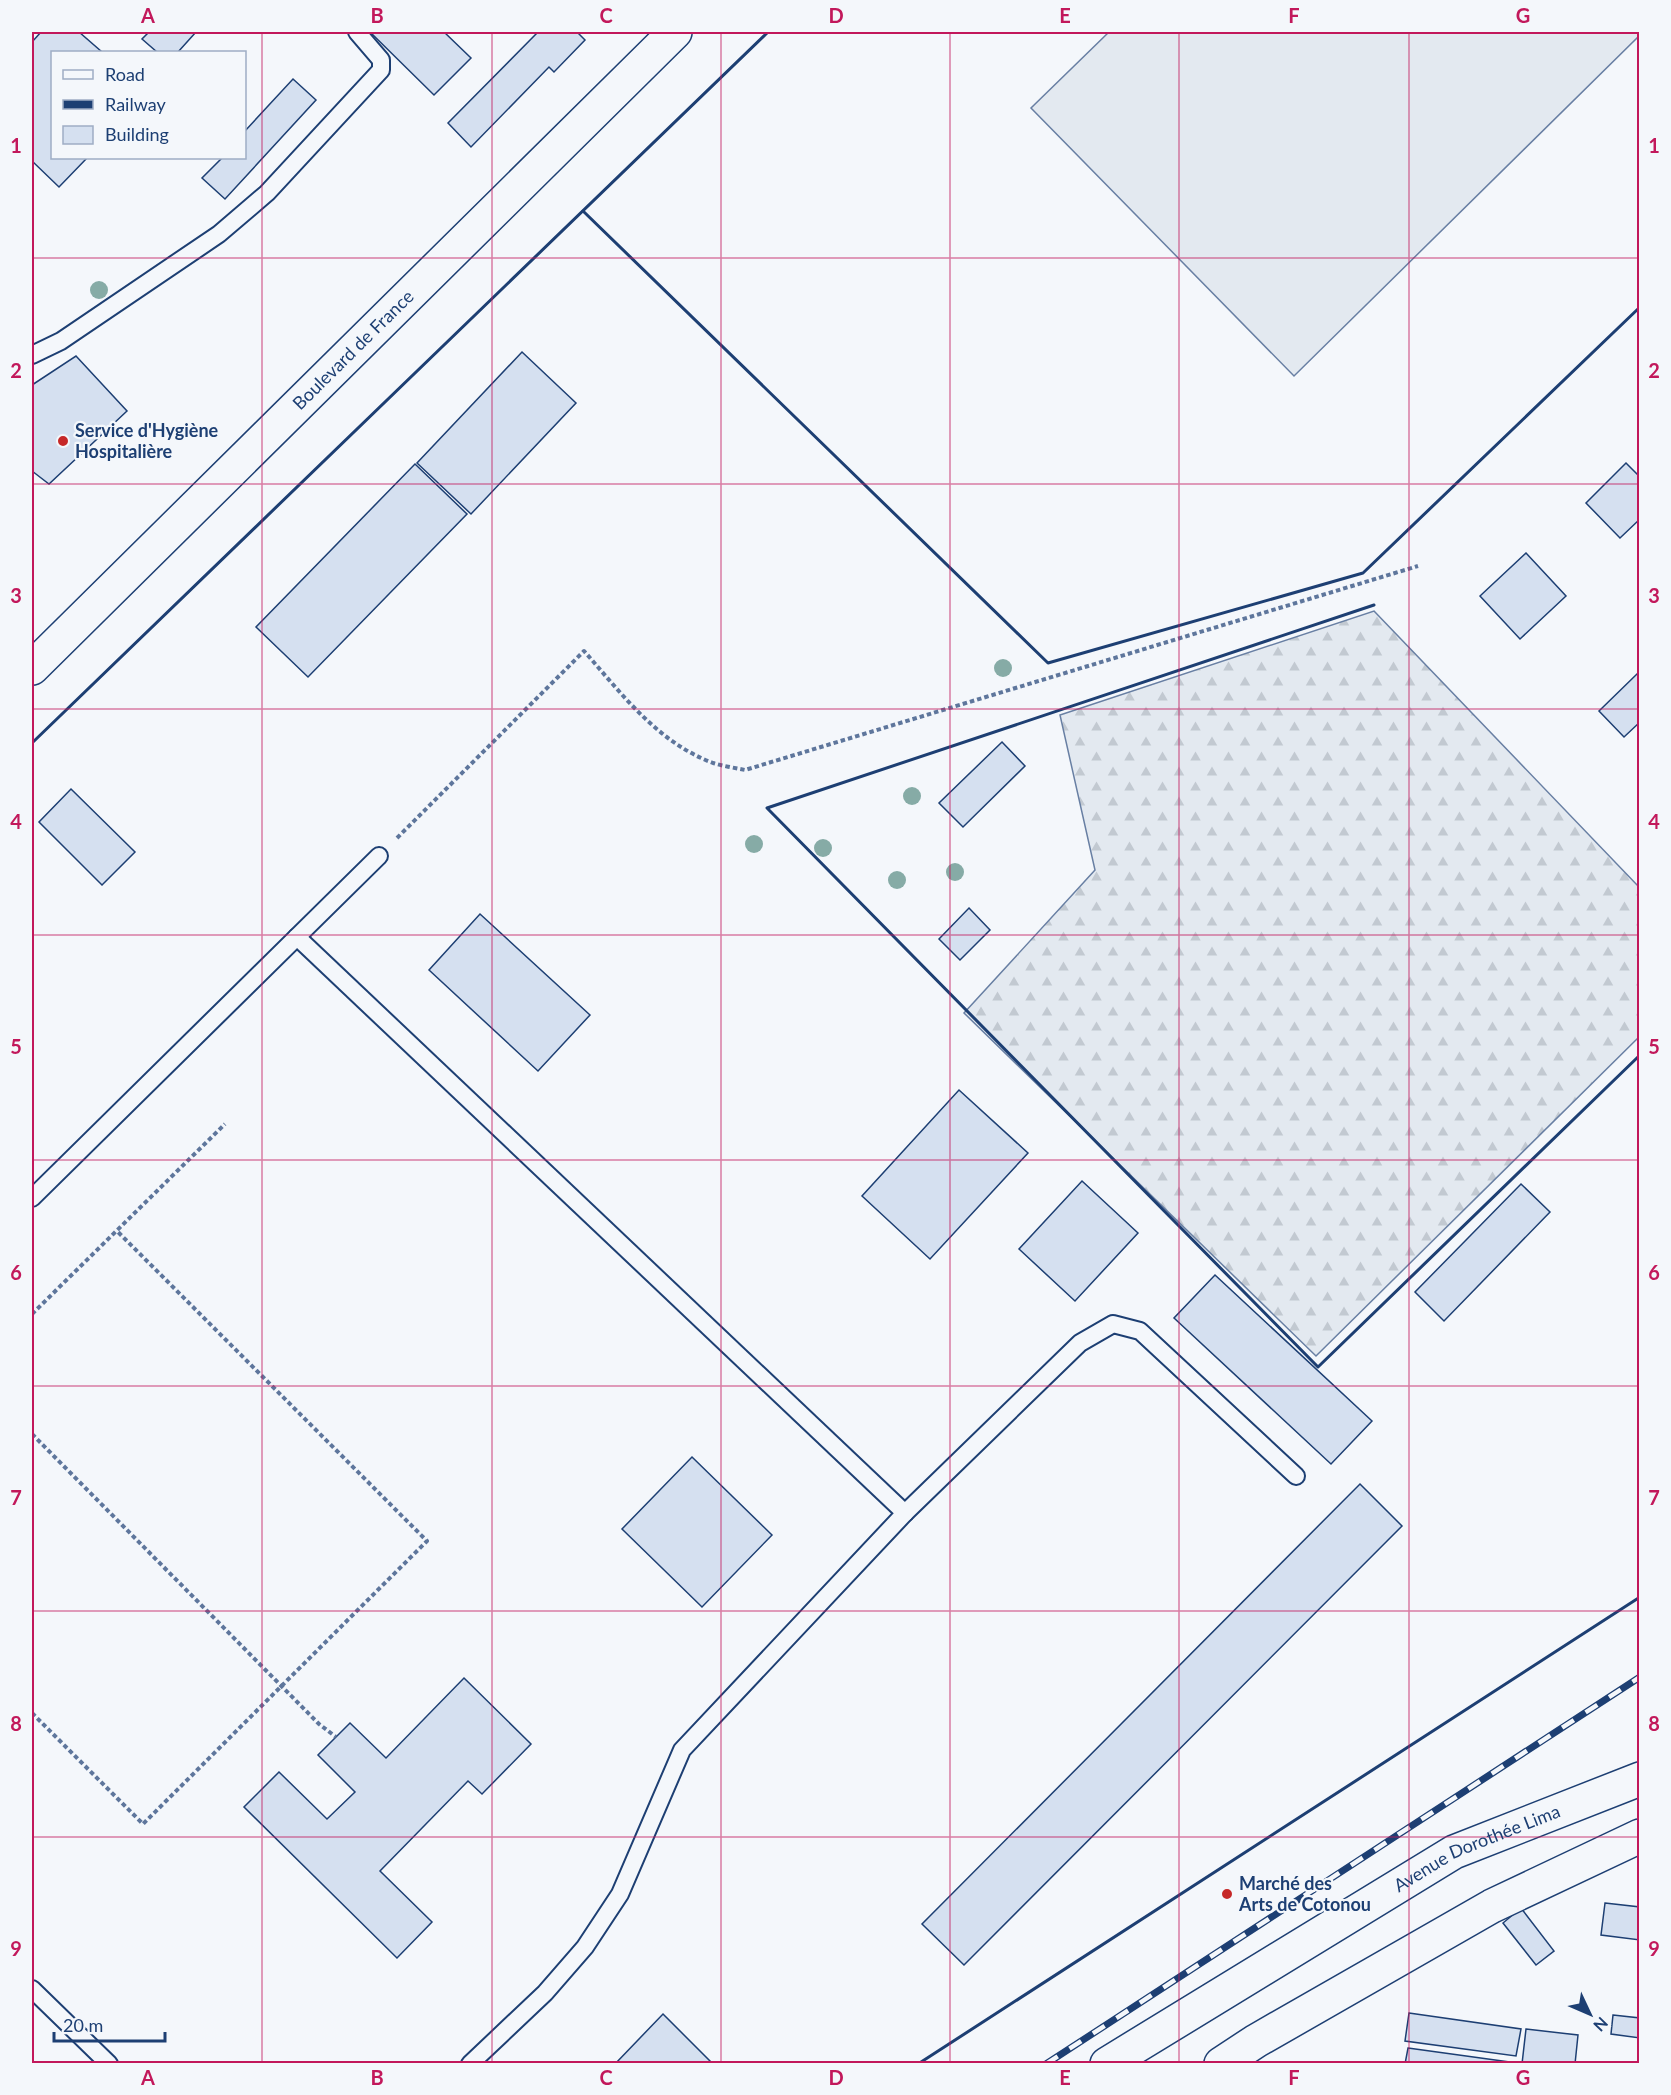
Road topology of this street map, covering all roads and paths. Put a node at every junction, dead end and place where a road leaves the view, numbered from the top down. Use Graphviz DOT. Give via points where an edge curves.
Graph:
graph roads {
  1 [pos="357,32"];
  2 [pos="675,32"];
  3 [pos="32,355"];
  4 [pos="1418,566"];
  5 [pos="32,668"];
  6 [pos="379,856"];
  7 [pos="297,937"];
  8 [pos="225,1124"];
  9 [pos="32,1198"];
  10 [pos="117,1231"];
  11 [pos="32,1314"];
  12 [pos="32,1434"];
  13 [pos="1296,1476"];
  14 [pos="905,1513"];
  15 [pos="282,1686"];
  16 [pos="32,1713"];
  17 [pos="336,1737"];
  18 [pos="1640,1779"];
  19 [pos="1640,1836"];
  20 [pos="32,1989"];
  21 [pos="109,2064"];
  22 [pos="470,2064"];
  23 [pos="1107,2064"];
  24 [pos="1221,2064"];
  1 -- 3 [label="lane" via="381,60 381,70 267,193 219,234 61,341"];
  2 -- 5 [label="main road, Boulevard de France"];
  4 -- 6 [label="path" via="745,770 713,763 676,745 644,719 584,651"];
  6 -- 7 [label="lane"];
  7 -- 9 [label="lane"];
  7 -- 14 [label="lane"];
  8 -- 10 [label="path"];
  10 -- 11 [label="path"];
  10 -- 15 [label="path" via="427,1541"];
  12 -- 15 [label="path"];
  13 -- 14 [label="lane" via="1140,1331 1113,1324 1080,1343"];
  14 -- 22 [label="lane" via="682,1750 620,1894 591,1938 545,1993"];
  15 -- 16 [label="path" via="143,1824"];
  15 -- 17 [label="path"];
  18 -- 23 [label="main road, Avenue Dorothée Lima" via="1454,1852"];
  19 -- 24 [label="main road" via="1492,1906"];
  20 -- 21 [label="lane"];
}
